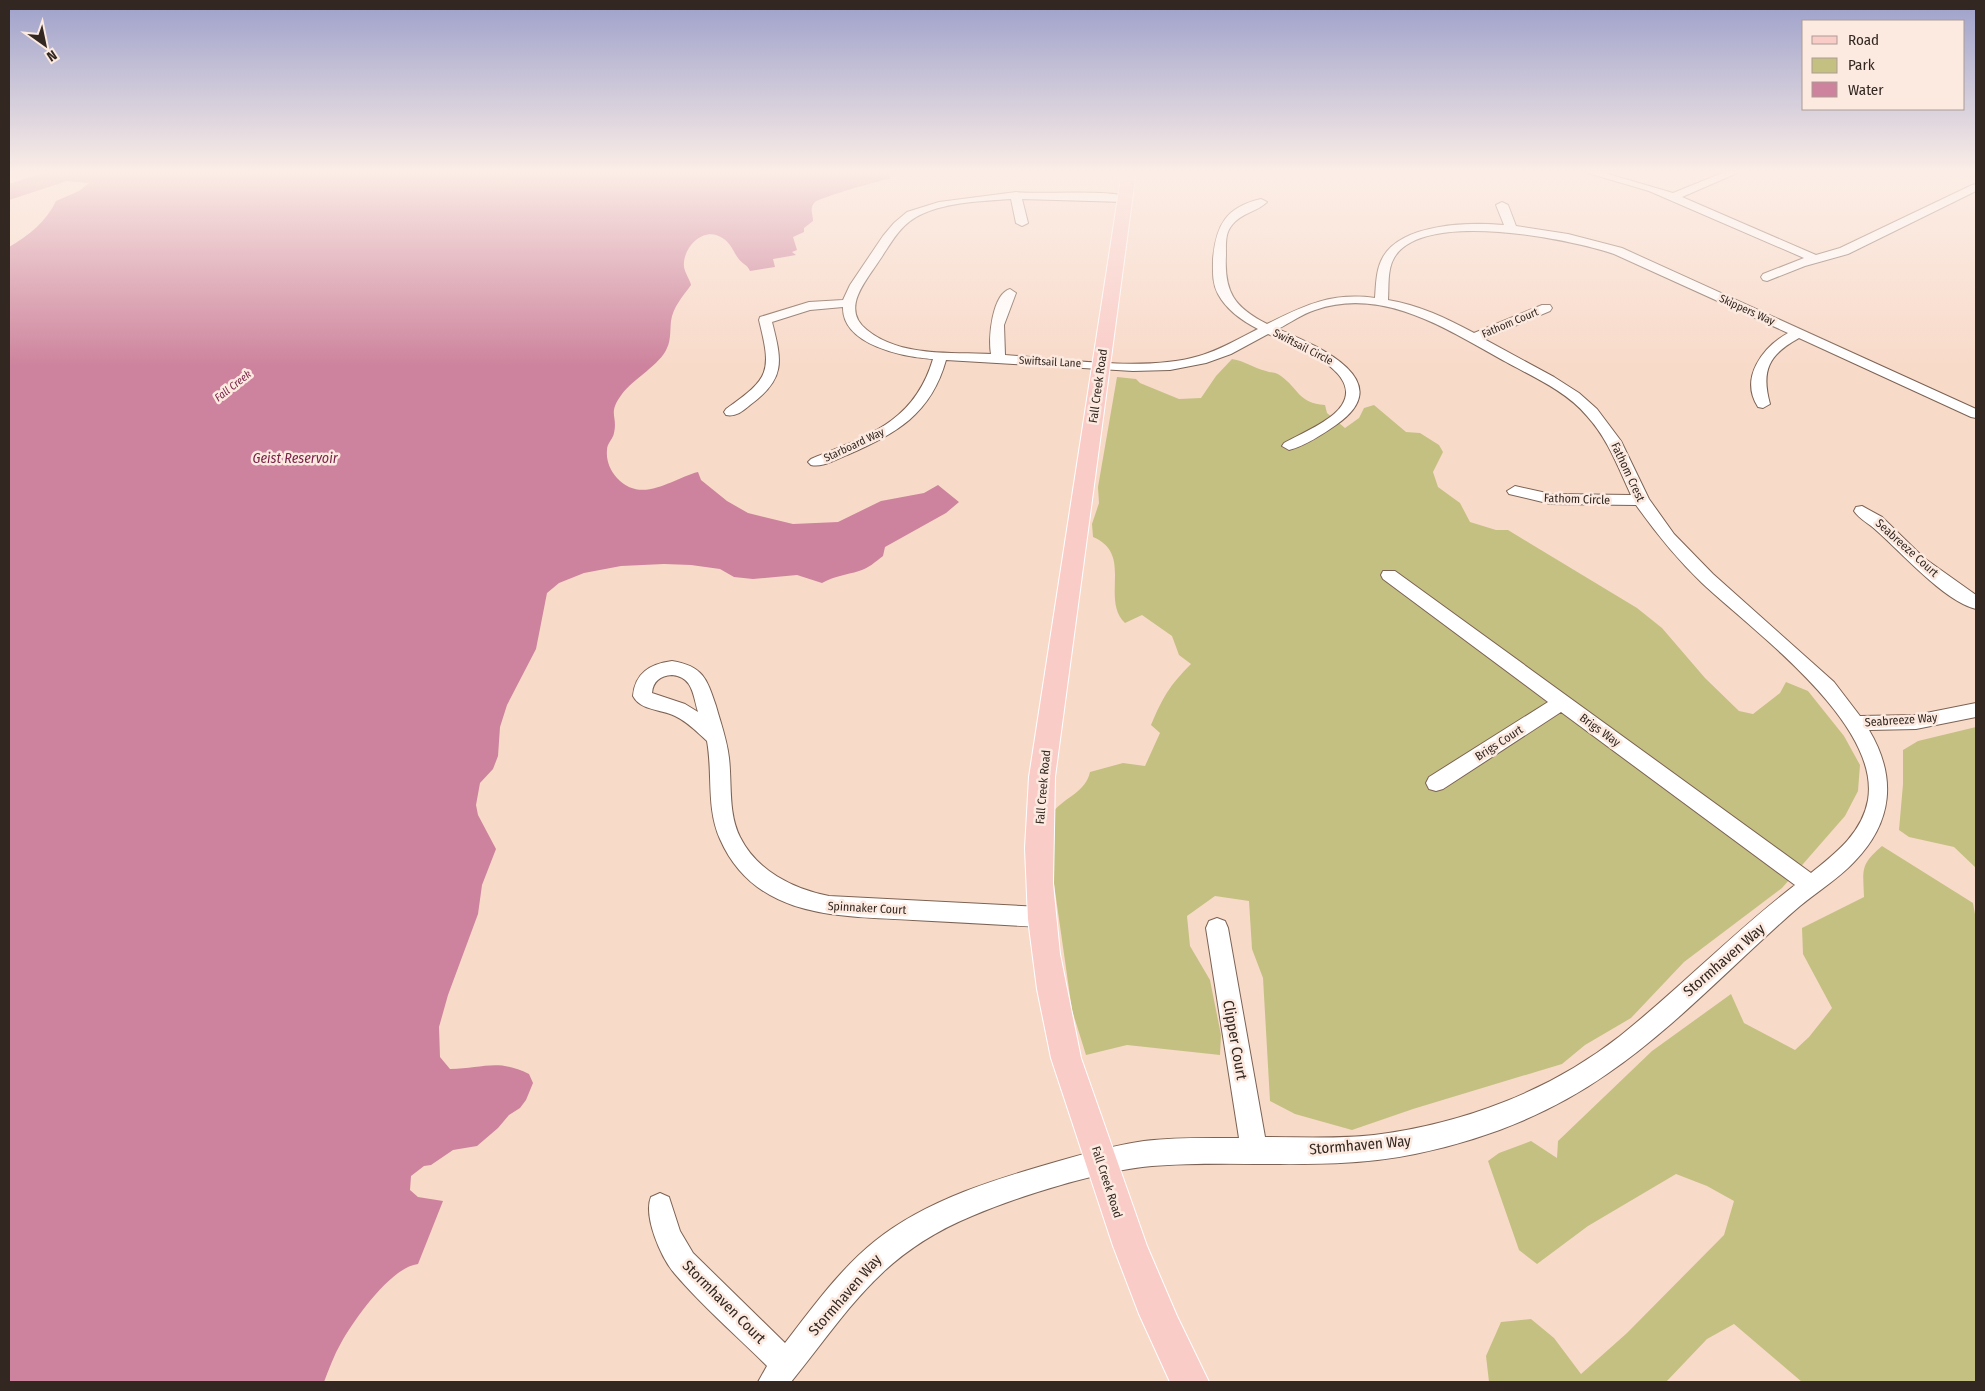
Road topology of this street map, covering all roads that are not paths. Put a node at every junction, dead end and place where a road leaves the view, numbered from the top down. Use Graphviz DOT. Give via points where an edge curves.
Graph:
graph roads {
  1 [pos="889,236"];
  2 [pos="1120,236"];
  3 [pos="1222,236"];
  4 [pos="1420,236"];
  5 [pos="1566,236"];
  6 [pos="1766,236"];
  7 [pos="1875,236"];
  8 [pos="1815,259"];
  9 [pos="1767,277"];
  10 [pos="1010,293"];
  11 [pos="1381,302"];
  12 [pos="849,303"];
  13 [pos="1546,308"];
  14 [pos="765,320"];
  15 [pos="1268,329"];
  16 [pos="1799,333"];
  17 [pos="1474,338"];
  18 [pos="940,356"];
  19 [pos="1000,359"];
  20 [pos="1101,365"];
  21 [pos="1763,404"];
  22 [pos="731,412"];
  23 [pos="1976,414"];
  24 [pos="1289,446"];
  25 [pos="816,462"];
  26 [pos="1515,491"];
  27 [pos="1641,500"];
  28 [pos="1862,511"];
  29 [pos="1389,575"];
  30 [pos="1976,603"];
  31 [pos="1562,702"];
  32 [pos="1976,710"];
  33 [pos="1855,723"];
  34 [pos="716,738"];
  35 [pos="1436,783"];
  36 [pos="1811,885"];
  37 [pos="1042,917"];
  38 [pos="1216,928"];
  39 [pos="1254,1151"];
  40 [pos="1101,1163"];
  41 [pos="660,1206"];
  42 [pos="780,1374"];
  43 [pos="1190,1382"];
  1 -- 12 [label="street"];
  2 -- 20 [label="main road, Fall Creek Road"];
  3 -- 15 [label="street, Swiftsail Circle" via="1222,289 1232,304 1248,318"];
  4 -- 11 [label="street" via="1399,245 1390,254 1384,267"];
  5 -- 16 [label="street, Skippers Way" via="1606,246"];
  6 -- 8 [label="street"];
  7 -- 8 [label="street" via="1844,251"];
  8 -- 9 [label="street"];
  10 -- 19 [label="street" via="997,323 996,342"];
  11 -- 15 [label="street, Swiftsail Lane" via="1325,303 1307,308"];
  11 -- 17 [label="street, Fathom Crest" via="1426,314"];
  12 -- 14 [label="street" via="809,306"];
  12 -- 18 [label="street, Swiftsail Lane" via="854,322 870,338 897,350"];
  13 -- 17 [label="street, Fathom Court"];
  14 -- 22 [label="street" via="774,354 772,376 756,395"];
  15 -- 20 [label="street, Swiftsail Lane" via="1226,351 1193,362 1143,367"];
  15 -- 24 [label="street, Swiftsail Circle" via="1333,361 1346,373 1354,389 1352,402 1342,413"];
  16 -- 21 [label="street" via="1774,348 1762,364 1758,382"];
  16 -- 23 [label="street, Skippers Way"];
  17 -- 27 [label="street, Fathom Crest" via="1557,384 1595,415 1614,440"];
  18 -- 19 [label="street, Swiftsail Lane"];
  18 -- 25 [label="street, Starboard Way" via="931,388 908,416 874,438"];
  19 -- 20 [label="street, Swiftsail Lane"];
  20 -- 37 [label="main road, Fall Creek Road" via="1042,778 1038,846"];
  26 -- 27 [label="street, Fathom Circle" via="1551,499"];
  27 -- 33 [label="street, Fathom Crest" via="1695,567 1822,683"];
  28 -- 30 [label="street, Seabreeze Court" via="1886,528 1924,566"];
  29 -- 31 [label="street, Brigs Way"];
  31 -- 35 [label="street, Brigs Court"];
  31 -- 36 [label="street, Brigs Way"];
  32 -- 33 [label="street, Seabreeze Way" via="1916,722"];
  33 -- 36 [label="street, Stormhaven Way" via="1875,764 1878,799 1864,834 1853,849"];
  34 -- 37 [label="street, Spinnaker Court" via="728,832 750,868 782,891 801,900 829,906"];
  36 -- 39 [label="street, Stormhaven Way" via="1606,1062 1533,1103 1482,1123 1407,1143 1334,1150"];
  37 -- 40 [label="main road, Fall Creek Road" via="1066,1061"];
  38 -- 39 [label="street, Clipper Court"];
  39 -- 40 [label="street, Stormhaven Way" via="1155,1153"];
  40 -- 42 [label="street, Stormhaven Way" via="974,1201 905,1235 881,1253 837,1300"];
  40 -- 43 [label="main road, Fall Creek Road" via="1155,1310"];
  41 -- 42 [label="street, Stormhaven Court" via="668,1236 683,1263"];
}
